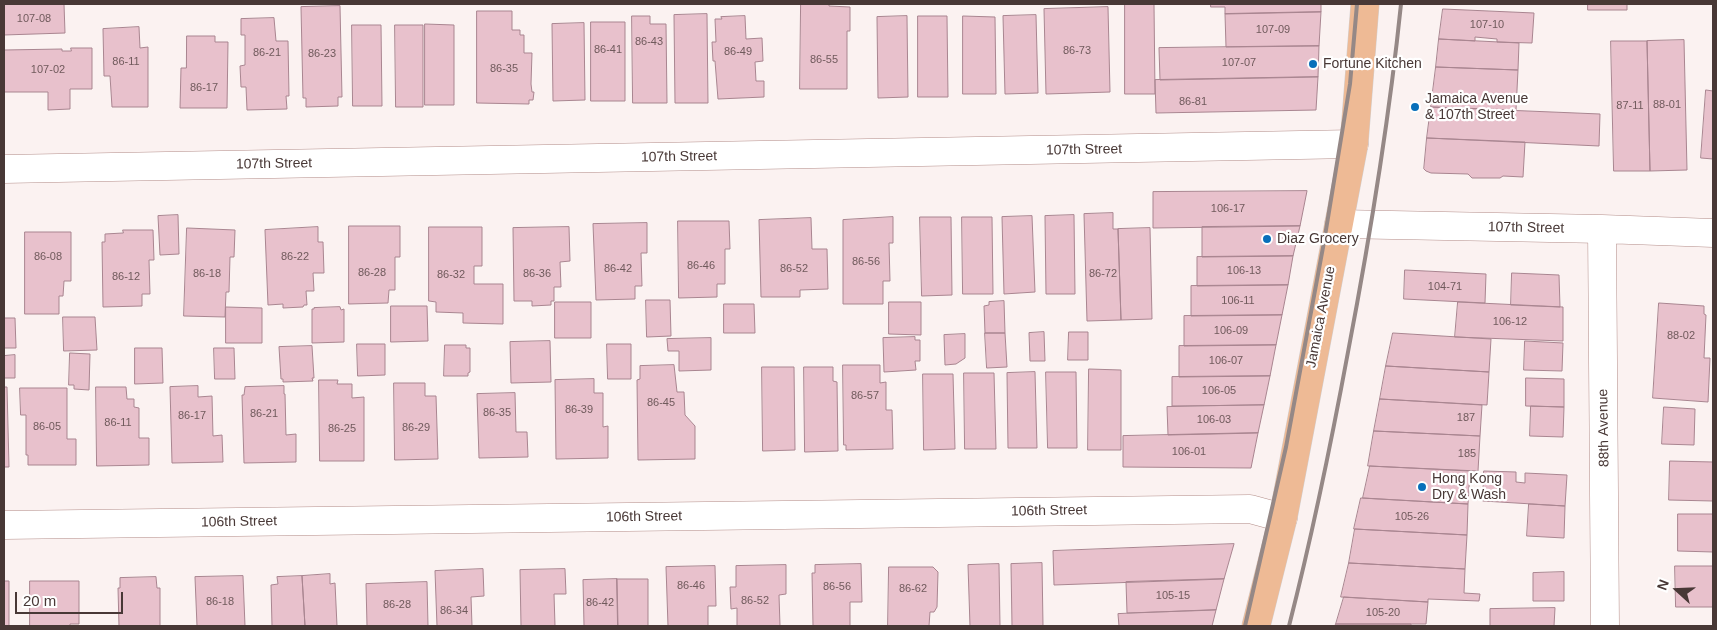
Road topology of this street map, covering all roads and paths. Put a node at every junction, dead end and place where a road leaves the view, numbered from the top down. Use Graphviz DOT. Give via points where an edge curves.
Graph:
graph roads {
  1 [pos="1365,4"];
  2 [pos="1354,144"];
  3 [pos="4,169"];
  4 [pos="1339,224"];
  5 [pos="1602,229"];
  6 [pos="1713,233"];
  7 [pos="1283,518"];
  8 [pos="4,525"];
  9 [pos="1256,626"];
  10 [pos="1606,626"];
  1 -- 2 [label="main road, Jamaica Avenue"];
  2 -- 3 [label="street, 107th Street"];
  2 -- 4 [label="main road, Jamaica Avenue"];
  4 -- 5 [label="street, 107th Street"];
  4 -- 7 [label="main road, Jamaica Avenue"];
  5 -- 6 [label="street, 107th Street"];
  5 -- 10 [label="street, 88th Avenue"];
  7 -- 8 [label="street, 106th Street" via="1250,509"];
  7 -- 9 [label="main road, Jamaica Avenue"];
}
